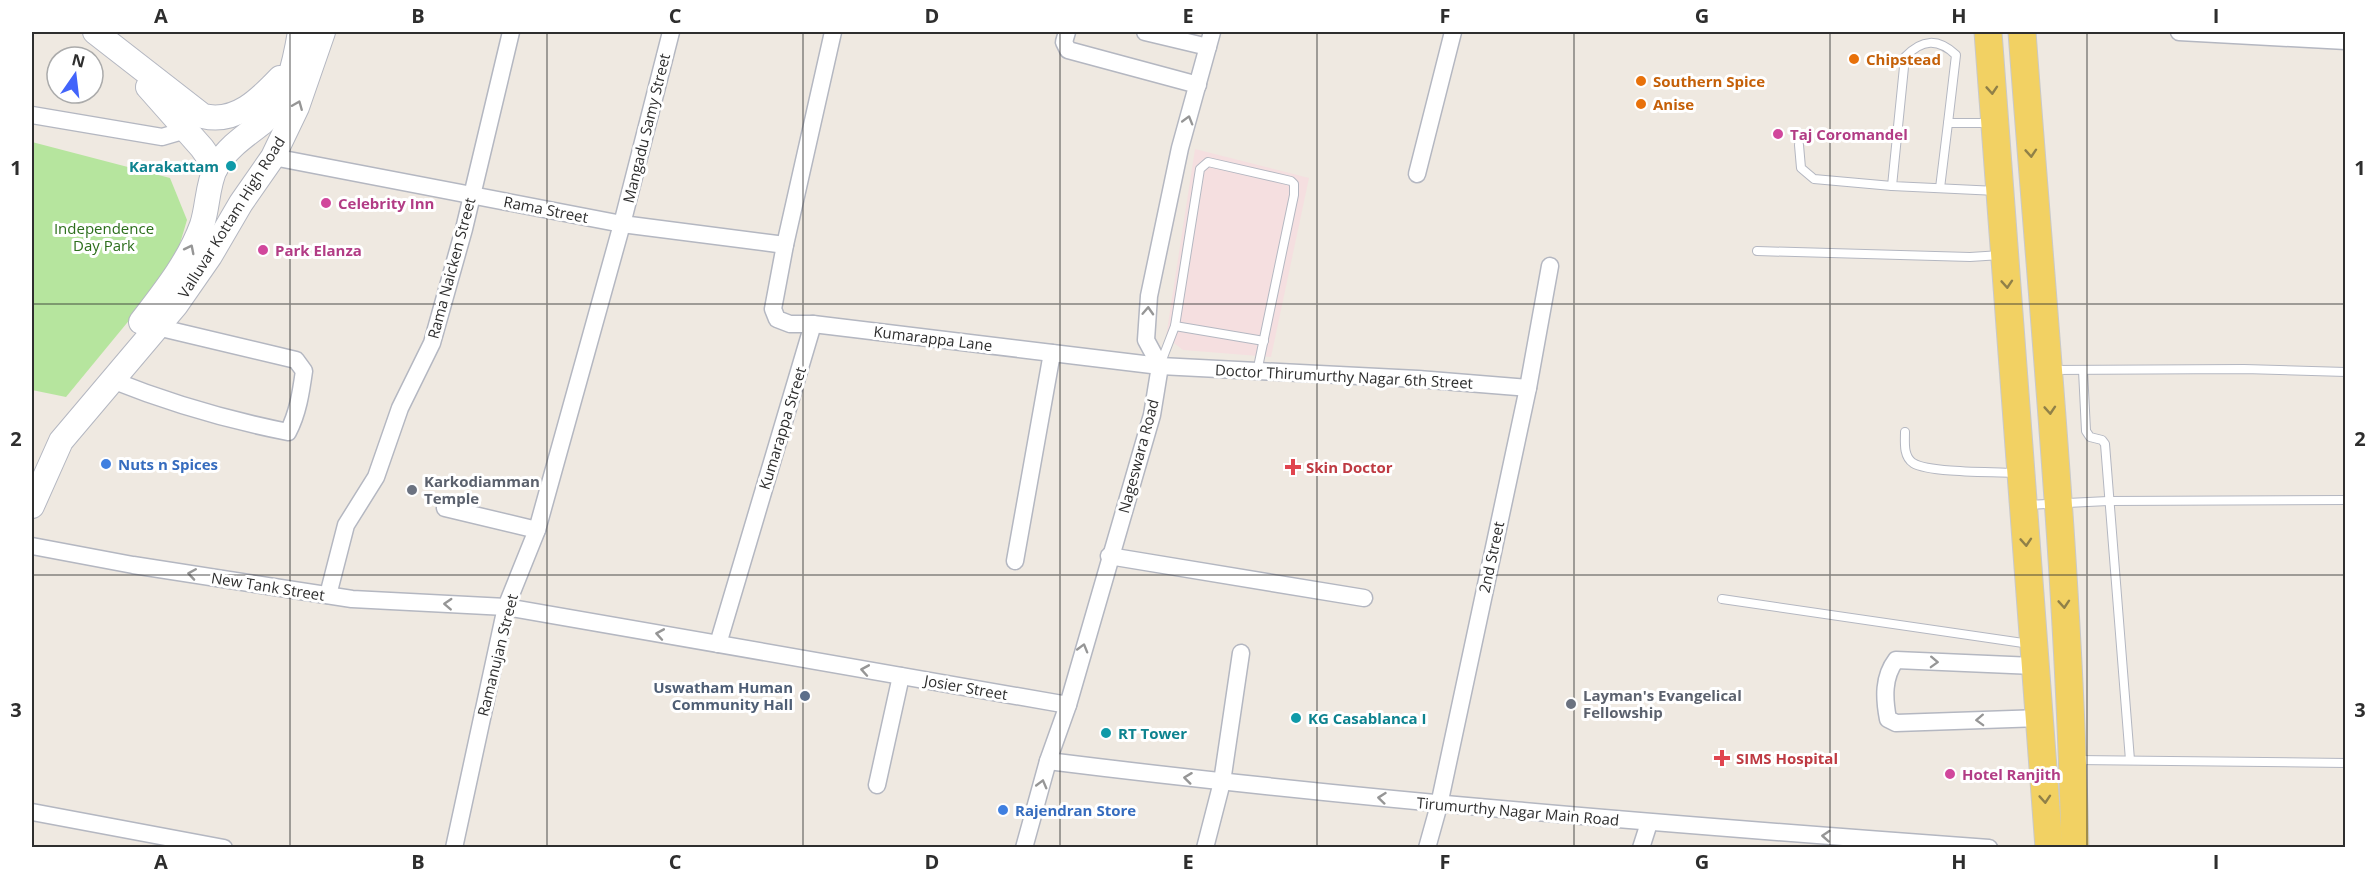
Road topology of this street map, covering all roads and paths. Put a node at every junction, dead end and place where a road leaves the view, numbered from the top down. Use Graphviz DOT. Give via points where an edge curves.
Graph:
graph roads {
  1 [pos="81,32"];
  2 [pos="95,32"];
  3 [pos="300,32"];
  4 [pos="323,32"];
  5 [pos="511,32"];
  6 [pos="671,32"];
  7 [pos="833,32"];
  8 [pos="1067,32"];
  9 [pos="1145,32"];
  10 [pos="1454,32"];
  11 [pos="1988,32"];
  12 [pos="2022,32"];
  13 [pos="2179,32"];
  14 [pos="1210,39"];
  15 [pos="2346,41"];
  16 [pos="294,63"];
  17 [pos="1198,84"];
  18 [pos="32,115"];
  19 [pos="195,123"];
  20 [pos="1948,123"];
  21 [pos="1995,123"];
  22 [pos="1799,145"];
  23 [pos="273,157"];
  24 [pos="216,168"];
  25 [pos="1416,174"];
  26 [pos="1892,186"];
  27 [pos="1940,188"];
  28 [pos="2000,191"];
  29 [pos="471,194"];
  30 [pos="622,224"];
  31 [pos="785,245"];
  32 [pos="1758,251"];
  33 [pos="2004,255"];
  34 [pos="1550,266"];
  35 [pos="813,324"];
  36 [pos="1175,326"];
  37 [pos="157,327"];
  38 [pos="1264,341"];
  39 [pos="1052,353"];
  40 [pos="1160,366"];
  41 [pos="2048,370"];
  42 [pos="2083,370"];
  43 [pos="1257,372"];
  44 [pos="2346,372"];
  45 [pos="112,380"];
  46 [pos="1528,388"];
  47 [pos="1905,432"];
  48 [pos="32,465"];
  49 [pos="2021,474"];
  50 [pos="2346,500"];
  51 [pos="2108,501"];
  52 [pos="2057,503"];
  53 [pos="32,506"];
  54 [pos="2023,506"];
  55 [pos="445,508"];
  56 [pos="537,530"];
  57 [pos="32,546"];
  58 [pos="1110,556"];
  59 [pos="1015,561"];
  60 [pos="328,595"];
  61 [pos="1364,598"];
  62 [pos="1722,599"];
  63 [pos="506,607"];
  64 [pos="718,644"];
  65 [pos="1241,653"];
  66 [pos="2034,655"];
  67 [pos="901,676"];
  68 [pos="1068,705"];
  69 [pos="2039,718"];
  70 [pos="2073,760"];
  71 [pos="2130,760"];
  72 [pos="1048,761"];
  73 [pos="2346,763"];
  74 [pos="1221,782"];
  75 [pos="877,785"];
  76 [pos="1439,804"];
  77 [pos="32,812"];
  78 [pos="1649,823"];
  79 [pos="224,848"];
  80 [pos="454,848"];
  81 [pos="1024,848"];
  82 [pos="1205,848"];
  83 [pos="1427,848"];
  84 [pos="1641,848"];
  85 [pos="1989,848"];
  86 [pos="2049,848"];
  87 [pos="2075,848"];
  1 -- 19 [label="main road"];
  2 -- 19 [label="main road"];
  3 -- 16 [label="main road, Valluvar Kottam High Road"];
  23 -- 4 [label="main road, Valluvar Kottam High Road, one-way" via="297,107"];
  5 -- 29 [label="street, Rama Naicken Street"];
  6 -- 30 [label="street, Mangadu Samy Street"];
  7 -- 31 [label="street"];
  8 -- 17 [label="street" via="1064,42 1068,50"];
  9 -- 14 [label="street"];
  10 -- 25 [label="street"];
  11 -- 21 [label="main road, one-way"];
  12 -- 41 [label="main road, one-way"];
  13 -- 15 [label="street"];
  14 -- 17 [label="street"];
  16 -- 19 [label="main road" via="245,110"];
  16 -- 24 [label="main road, Valluvar Kottam High Road" via="282,96 264,121 244,135"];
  40 -- 17 [label="street, one-way" via="1146,340 1149,296 1180,148"];
  18 -- 19 [label="street" via="162,137"];
  19 -- 24 [label="main road"];
  20 -- 21 [label="lane"];
  20 -- 26 [label="lane" via="1956,55 1938,44 1915,46 1905,57"];
  20 -- 27 [label="lane"];
  21 -- 28 [label="main road"];
  22 -- 26 [label="lane" via="1801,168 1814,179"];
  23 -- 29 [label="street, Rama Street"];
  23 -- 37 [label="main road, Valluvar Kottam High Road" via="210,256"];
  48 -- 24 [label="main road, Valluvar Kottam High Road, one-way" via="49,434 176,275 202,224"];
  26 -- 27 [label="lane"];
  27 -- 28 [label="lane"];
  28 -- 33 [label="main road"];
  29 -- 30 [label="street, Rama Street"];
  29 -- 60 [label="street, Rama Naicken Street" via="432,343 400,408 376,477 346,525"];
  30 -- 31 [label="street, Rama Street"];
  30 -- 56 [label="street, Ramanujan Street"];
  31 -- 35 [label="street" via="773,309 777,319 790,324"];
  32 -- 33 [label="lane"];
  33 -- 49 [label="main road, one-way"];
  34 -- 46 [label="street, 2nd Street"];
  35 -- 39 [label="street, Kumarappa Lane"];
  35 -- 64 [label="street, Kumarappa Street"];
  36 -- 38 [label="lane"];
  36 -- 38 [label="lane" via="1200,169 1208,162 1294,184"];
  36 -- 40 [label="lane"];
  37 -- 45 [label="main road, Valluvar Kottam High Road"];
  37 -- 45 [label="street" via="296,360 304,371 294,421 288,432 170,402"];
  38 -- 43 [label="lane"];
  39 -- 40 [label="street, Kumarappa Lane"];
  39 -- 59 [label="street"];
  40 -- 43 [label="street, Doctor Thirumurthy Nagar 6th Street"];
  40 -- 58 [label="street, Nageswara Road" via="1152,415"];
  41 -- 42 [label="lane"];
  41 -- 52 [label="main road, one-way"];
  42 -- 44 [label="lane"];
  42 -- 51 [label="lane" via="2086,431 2105,444"];
  43 -- 46 [label="street, Doctor Thirumurthy Nagar 6th Street"];
  45 -- 53 [label="main road, Valluvar Kottam High Road" via="62,441"];
  46 -- 76 [label="street, 2nd Street"];
  47 -- 49 [label="lane" via="1905,452 1912,463 1930,468"];
  49 -- 54 [label="main road"];
  50 -- 51 [label="lane"];
  51 -- 52 [label="lane"];
  51 -- 71 [label="lane"];
  52 -- 54 [label="lane"];
  52 -- 70 [label="main road, one-way"];
  54 -- 66 [label="main road, one-way"];
  55 -- 56 [label="street"];
  56 -- 63 [label="street, Ramanujan Street"];
  60 -- 57 [label="street, New Tank Street, one-way"];
  58 -- 61 [label="street"];
  68 -- 58 [label="street, Nageswara Road, one-way"];
  63 -- 60 [label="street, New Tank Street, one-way"];
  62 -- 66 [label="lane"];
  64 -- 63 [label="street, one-way"];
  63 -- 80 [label="street, Ramanujan Street"];
  67 -- 64 [label="street, Josier Street, one-way"];
  65 -- 74 [label="street"];
  66 -- 69 [label="main road"];
  69 -- 66 [label="street, one-way" via="1896,723 1888,719 1884,703 1887,671 1896,660"];
  67 -- 68 [label="street, Josier Street"];
  67 -- 75 [label="street"];
  68 -- 72 [label="street"];
  69 -- 86 [label="main road, one-way"];
  70 -- 71 [label="lane"];
  70 -- 87 [label="main road"];
  71 -- 73 [label="lane"];
  74 -- 72 [label="street, Tirumurthy Nagar Main Road, one-way"];
  81 -- 72 [label="street, one-way"];
  76 -- 74 [label="street, Tirumurthy Nagar Main Road, one-way"];
  74 -- 82 [label="street"];
  76 -- 78 [label="street, Tirumurthy Nagar Main Road"];
  76 -- 83 [label="street, 2nd Street"];
  77 -- 79 [label="street"];
  78 -- 84 [label="street"];
  85 -- 78 [label="street, Tirumurthy Nagar Main Road, one-way"];
}
